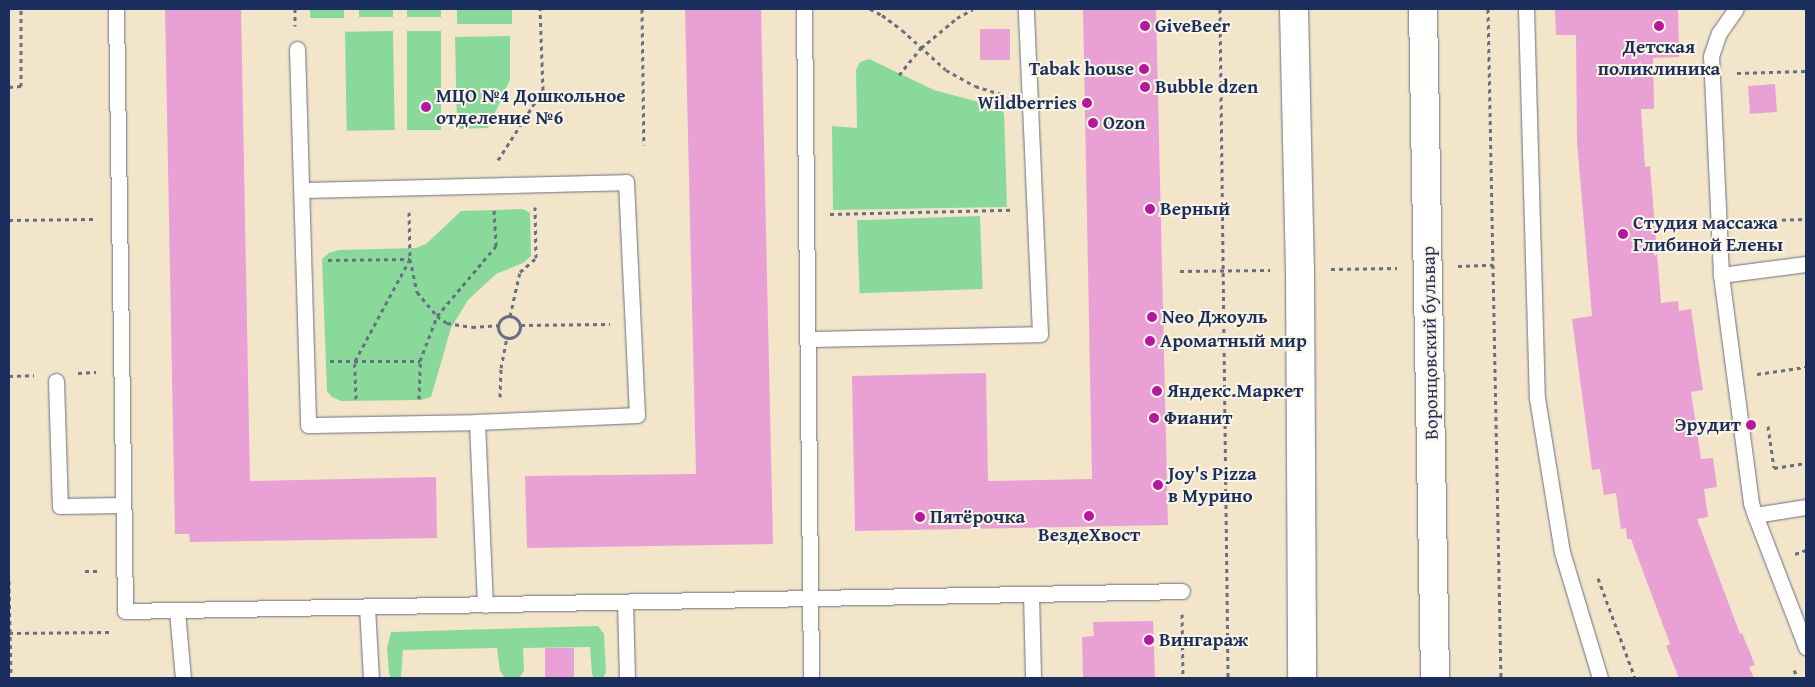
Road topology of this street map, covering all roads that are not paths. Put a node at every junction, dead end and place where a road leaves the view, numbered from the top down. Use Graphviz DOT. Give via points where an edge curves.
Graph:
graph roads {
  1 [pos="116,9"];
  2 [pos="804,9"];
  3 [pos="1026,9"];
  4 [pos="1294,9"];
  5 [pos="1423,9"];
  6 [pos="1526,9"];
  7 [pos="1736,9"];
  8 [pos="297,49"];
  9 [pos="302,190"];
  10 [pos="1806,264"];
  11 [pos="1721,275"];
  12 [pos="808,339"];
  13 [pos="56,381"];
  14 [pos="477,422"];
  15 [pos="122,505"];
  16 [pos="1806,507"];
  17 [pos="1755,515"];
  18 [pos="1182,591"];
  19 [pos="1031,594"];
  20 [pos="810,598"];
  21 [pos="625,602"];
  22 [pos="484,605"];
  23 [pos="367,607"];
  24 [pos="177,611"];
  25 [pos="1806,647"];
  26 [pos="184,678"];
  27 [pos="371,678"];
  28 [pos="627,678"];
  29 [pos="811,678"];
  30 [pos="1033,678"];
  31 [pos="1302,678"];
  32 [pos="1436,678"];
  33 [pos="1600,678"];
  1 -- 15 [label="lane"];
  2 -- 12 [label="lane"];
  3 -- 12 [label="lane" via="1040,334"];
  4 -- 31 [label="street" via="1300,270"];
  5 -- 32 [label="street, Воронцовский бульвар"];
  6 -- 33 [label="lane" via="1537,398 1562,552"];
  7 -- 11 [label="lane" via="1719,33 1711,56"];
  8 -- 9 [label="lane"];
  9 -- 14 [label="lane" via="308,425"];
  9 -- 14 [label="lane" via="626,182 637,415"];
  10 -- 11 [label="lane"];
  11 -- 17 [label="lane"];
  12 -- 20 [label="lane"];
  13 -- 15 [label="lane" via="60,506"];
  14 -- 22 [label="lane"];
  15 -- 24 [label="lane" via="125,611"];
  16 -- 17 [label="lane"];
  17 -- 25 [label="lane"];
  18 -- 19 [label="lane"];
  19 -- 20 [label="lane"];
  19 -- 30 [label="lane"];
  20 -- 21 [label="lane"];
  20 -- 29 [label="lane"];
  21 -- 22 [label="lane"];
  21 -- 28 [label="lane"];
  22 -- 23 [label="lane"];
  23 -- 24 [label="lane"];
  23 -- 27 [label="lane"];
  24 -- 26 [label="lane"];
}
